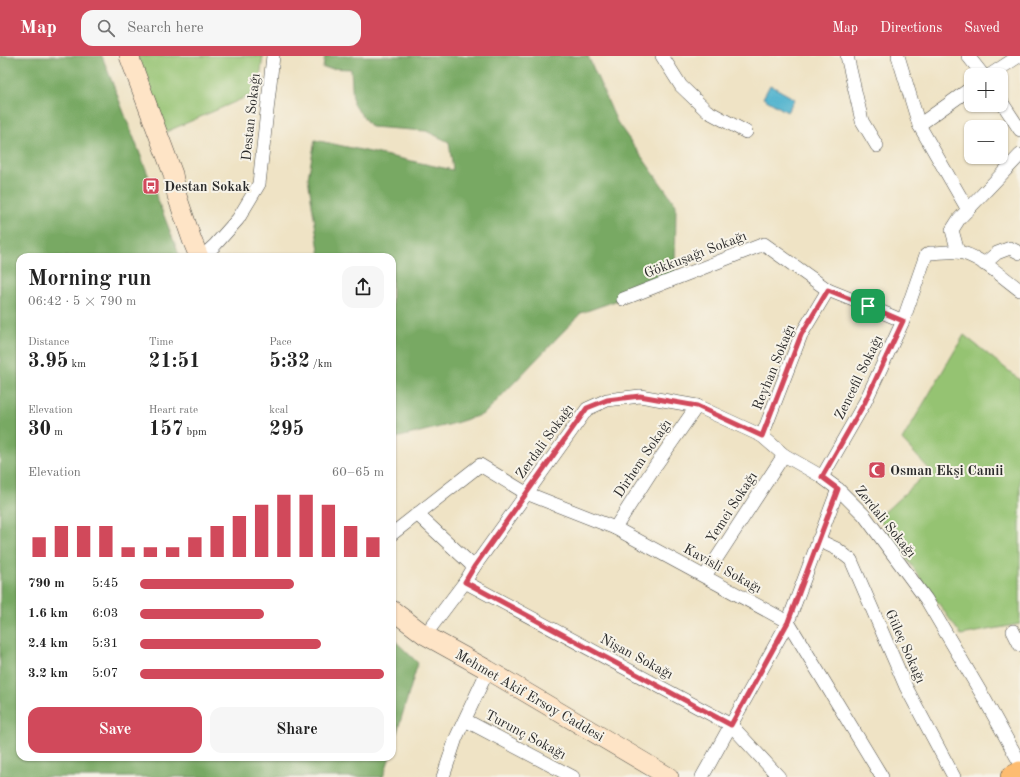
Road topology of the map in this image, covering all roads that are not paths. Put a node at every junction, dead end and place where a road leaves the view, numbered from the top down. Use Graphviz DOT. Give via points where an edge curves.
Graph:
graph roads {
  1 [pos="129,56"];
  2 [pos="273,56"];
  3 [pos="662,56"];
  4 [pos="847,56"];
  5 [pos="898,56"];
  6 [pos="968,56"];
  7 [pos="1019,56"];
  8 [pos="977,68"];
  9 [pos="1001,68"];
  10 [pos="964,93"];
  11 [pos="1008,112"];
  12 [pos="919,125"];
  13 [pos="1020,130"];
  14 [pos="746,132"];
  15 [pos="877,146"];
  16 [pos="1020,155"];
  17 [pos="968,210"];
  18 [pos="958,252"];
  19 [pos="199,253"];
  20 [pos="206,253"];
  21 [pos="1020,253"];
  22 [pos="984,264"];
  23 [pos="828,290"];
  24 [pos="1020,290"];
  25 [pos="623,298"];
  26 [pos="903,321"];
  27 [pos="697,406"];
  28 [pos="762,436"];
  29 [pos="784,455"];
  30 [pos="822,477"];
  31 [pos="838,489"];
  32 [pos="526,494"];
  33 [pos="417,514"];
  34 [pos="615,528"];
  35 [pos="396,531"];
  36 [pos="818,540"];
  37 [pos="474,567"];
  38 [pos="705,576"];
  39 [pos="465,582"];
  40 [pos="396,613"];
  41 [pos="788,622"];
  42 [pos="1013,631"];
  43 [pos="425,635"];
  44 [pos="1020,645"];
  45 [pos="488,670"];
  46 [pos="465,720"];
  47 [pos="731,725"];
  48 [pos="1020,763"];
  49 [pos="1020,772"];
  50 [pos="443,777"];
  51 [pos="573,777"];
  52 [pos="669,777"];
  53 [pos="702,777"];
  54 [pos="779,777"];
  55 [pos="882,777"];
  56 [pos="954,777"];
  57 [pos="1011,777"];
  1 -- 19 [label="street" via="173,174 176,196"];
  2 -- 20 [label="street, Destan Sokağı" via="259,184 238,218"];
  3 -- 14 [label="street" via="681,86 707,111"];
  4 -- 15 [label="street" via="862,121"];
  5 -- 12 [label="street"];
  6 -- 8 [label="street"];
  7 -- 9 [label="street"];
  10 -- 12 [label="street"];
  11 -- 13 [label="street"];
  12 -- 17 [label="street"];
  16 -- 17 [label="street"];
  17 -- 18 [label="street" via="952,230"];
  18 -- 22 [label="street, Zencefil Sokağı"];
  18 -- 26 [label="street, Zencefil Sokağı" via="926,255"];
  21 -- 22 [label="street" via="1010,248 996,253"];
  22 -- 24 [label="street, Zencefil Sokağı"];
  23 -- 25 [label="street, Gökkuşağı Sokağı" via="764,244"];
  23 -- 26 [label="street, Gökkuşağı Sokağı"];
  23 -- 28 [label="street, Reyhan Sokağı" via="801,335"];
  26 -- 30 [label="street, Zencefil Sokağı" via="865,402"];
  27 -- 28 [label="street, Zerdali Sokağı"];
  27 -- 32 [label="street, Zerdali Sokağı" via="640,396 607,400 587,408"];
  27 -- 34 [label="street, Dirhem Sokağı"];
  28 -- 29 [label="street, Zerdali Sokağı"];
  29 -- 30 [label="street, Zerdali Sokağı"];
  29 -- 38 [label="street, Yemci Sokağı"];
  30 -- 31 [label="street, Zerdali Sokağı"];
  31 -- 36 [label="street"];
  31 -- 48 [label="street, Zerdali Sokağı" via="864,515 926,599"];
  32 -- 33 [label="street, Kavisli Sokağı" via="480,465"];
  32 -- 34 [label="street, Kavisli Sokağı"];
  32 -- 37 [label="street, Zerdali Sokağı"];
  33 -- 35 [label="street"];
  33 -- 37 [label="street"];
  34 -- 38 [label="street, Kavisli Sokağı"];
  36 -- 41 [label="street"];
  36 -- 56 [label="street, Güleç Sokağı" via="851,560 906,687"];
  37 -- 39 [label="street, Zerdali Sokağı"];
  38 -- 41 [label="street, Kavisli Sokağı"];
  39 -- 43 [label="street, Zerdali Sokağı"];
  39 -- 47 [label="street, Nişan Sokağı"];
  40 -- 43 [label="street, Mehmet Akif Ersoy Caddesi"];
  41 -- 47 [label="street"];
  41 -- 55 [label="street, Kavisli Sokağı"];
  42 -- 44 [label="street"];
  43 -- 45 [label="street, Mehmet Akif Ersoy Caddesi"];
  45 -- 46 [label="street"];
  45 -- 52 [label="street, Mehmet Akif Ersoy Caddesi"];
  46 -- 50 [label="street"];
  46 -- 51 [label="street, Turunç Sokağı"];
  47 -- 53 [label="street"];
  47 -- 54 [label="street, Nişan Sokağı"];
  49 -- 57 [label="main road"];
}
